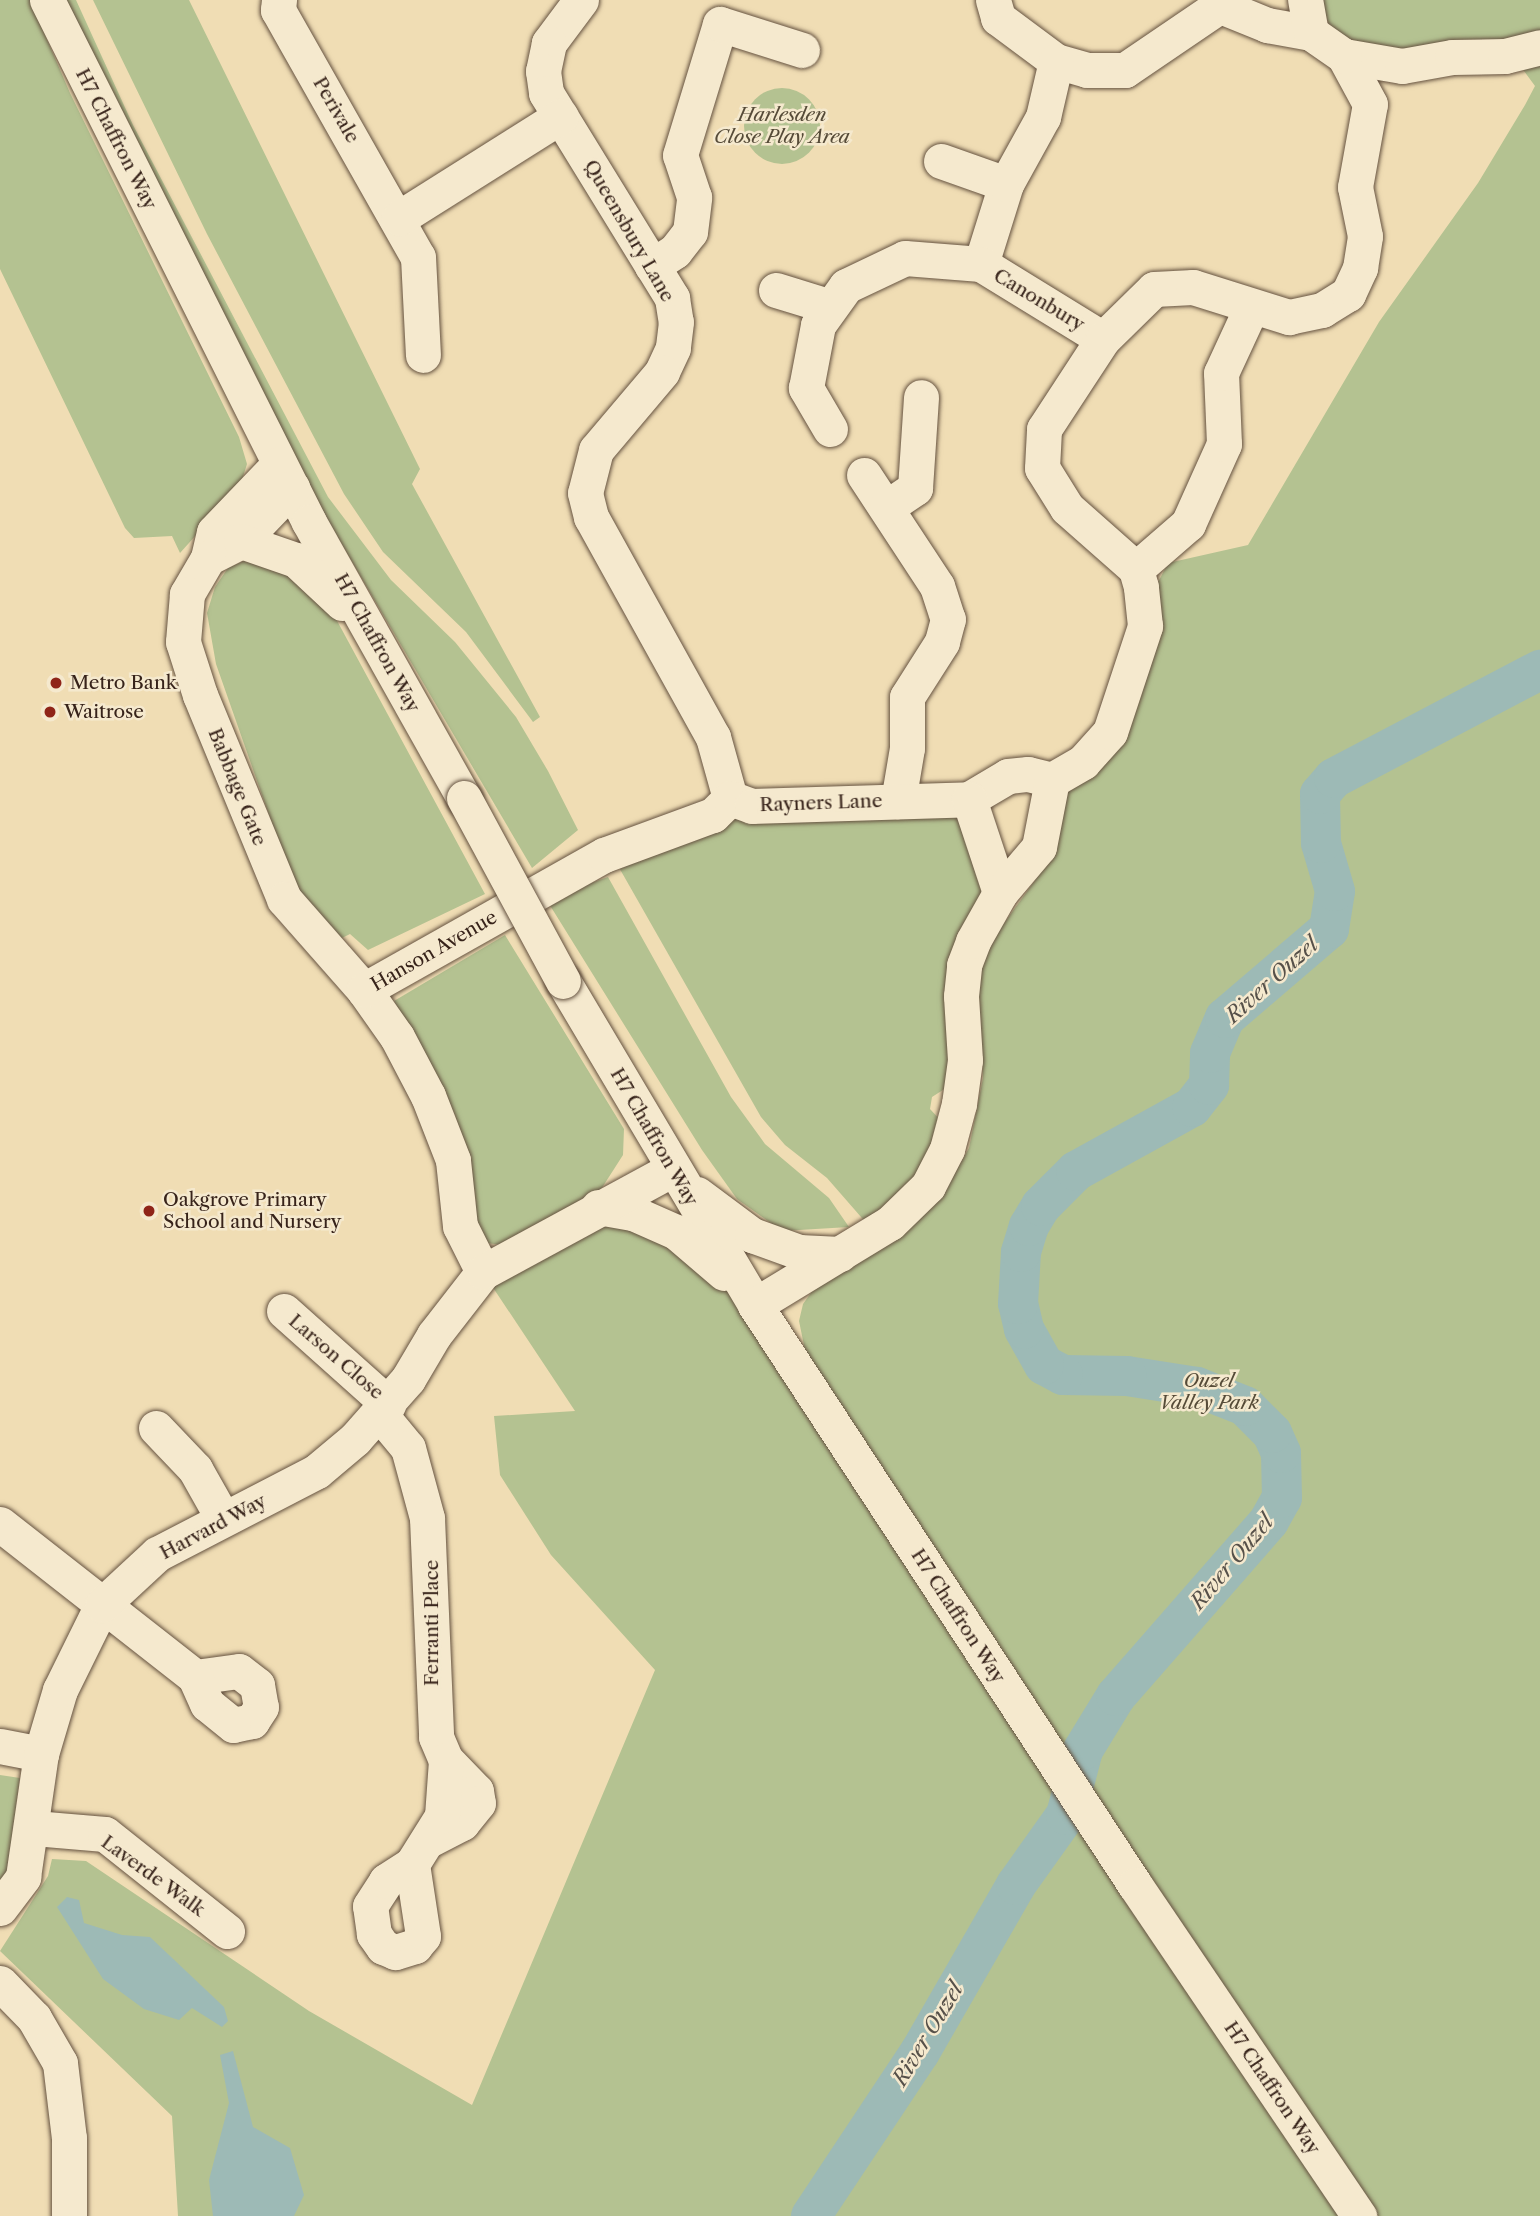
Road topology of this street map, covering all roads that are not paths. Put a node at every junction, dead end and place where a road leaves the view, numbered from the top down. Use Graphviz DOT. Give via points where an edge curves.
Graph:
graph roads {
  1 [pos="47,0"];
  2 [pos="279,0"];
  3 [pos="581,0"];
  4 [pos="993,0"];
  5 [pos="1226,3"];
  6 [pos="1308,17"];
  7 [pos="1540,47"];
  8 [pos="802,50"];
  9 [pos="1344,56"];
  10 [pos="1056,61"];
  11 [pos="1402,66"];
  12 [pos="1370,104"];
  13 [pos="561,116"];
  14 [pos="941,161"];
  15 [pos="1006,184"];
  16 [pos="399,218"];
  17 [pos="981,264"];
  18 [pos="652,266"];
  19 [pos="776,290"];
  20 [pos="828,306"];
  21 [pos="1251,309"];
  22 [pos="1103,339"];
  23 [pos="424,364"];
  24 [pos="920,397"];
  25 [pos="830,429"];
  26 [pos="864,475"];
  27 [pos="285,476"];
  28 [pos="887,507"];
  29 [pos="241,541"];
  30 [pos="208,558"];
  31 [pos="1136,569"];
  32 [pos="367,627"];
  33 [pos="1052,780"];
  34 [pos="730,799"];
  35 [pos="969,799"];
  36 [pos="898,801"];
  37 [pos="1000,893"];
  38 [pos="364,990"];
  39 [pos="673,1171"];
  40 [pos="598,1207"];
  41 [pos="840,1254"];
  42 [pos="483,1272"];
  43 [pos="751,1299"];
  44 [pos="284,1311"];
  45 [pos="384,1408"];
  46 [pos="156,1428"];
  47 [pos="222,1517"];
  48 [pos="0,1524"];
  49 [pos="102,1605"];
  50 [pos="195,1677"];
  51 [pos="0,1746"];
  52 [pos="41,1754"];
  53 [pos="34,1828"];
  54 [pos="420,1852"];
  55 [pos="0,1908"];
  56 [pos="227,1931"];
  57 [pos="0,1983"];
  58 [pos="69,2216"];
  59 [pos="1359,2216"];
  1 -- 27 [label="street, H7 Chaffron Way"];
  2 -- 16 [label="street, Perivale" via="278,10"];
  3 -- 13 [label="street, Queensbury Lane" via="549,43 543,71 546,93"];
  4 -- 10 [label="street" via="998,18"];
  5 -- 6 [label="street" via="1267,25"];
  5 -- 10 [label="street" via="1125,70 1087,70"];
  6 -- 9 [label="street"];
  7 -- 11 [label="street" via="1505,56 1452,57"];
  8 -- 18 [label="street" via="720,24 680,155 694,197 690,232 675,251"];
  9 -- 11 [label="street"];
  9 -- 12 [label="street"];
  10 -- 15 [label="street" via="1043,117"];
  11 -- 12 [label="street"];
  12 -- 21 [label="street" via="1355,187 1364,236 1360,268 1348,294 1322,310 1289,317"];
  13 -- 16 [label="street"];
  13 -- 18 [label="street, Queensbury Lane"];
  14 -- 15 [label="street"];
  15 -- 17 [label="street"];
  16 -- 23 [label="street, Perivale" via="418,257"];
  17 -- 20 [label="street, Canonbury" via="905,258 846,286"];
  17 -- 22 [label="street, Canonbury"];
  18 -- 34 [label="street, Queensbury Lane" via="672,298 673,348 662,372 596,450 584,493 591,517 713,737"];
  19 -- 20 [label="street"];
  20 -- 25 [label="street, Canonbury" via="818,325 806,388"];
  21 -- 22 [label="street" via="1193,287 1154,289"];
  21 -- 31 [label="street" via="1221,373 1224,444 1188,524"];
  22 -- 31 [label="street" via="1044,429 1042,468 1067,508"];
  24 -- 28 [label="street" via="915,488"];
  26 -- 28 [label="street"];
  27 -- 29 [label="street"];
  27 -- 30 [label="street, Babbage Gate" via="214,532"];
  27 -- 32 [label="street, H7 Chaffron Way"];
  28 -- 36 [label="street" via="937,586 948,619 942,642 907,697"];
  29 -- 30 [label="street"];
  29 -- 32 [label="street" via="296,560"];
  30 -- 38 [label="street, Babbage Gate" via="187,594 183,642 200,695 284,899"];
  31 -- 33 [label="street" via="1144,626 1110,732 1083,762"];
  32 -- 39 [label="street, H7 Chaffron Way, bridge"];
  33 -- 35 [label="street" via="1028,774 1008,776"];
  33 -- 37 [label="street" via="1039,846"];
  34 -- 36 [label="street, Rayners Lane" via="752,806"];
  34 -- 38 [label="street, Hanson Avenue" via="713,815 638,839"];
  35 -- 36 [label="street, Rayners Lane"];
  35 -- 37 [label="street"];
  37 -- 41 [label="street" via="964,965 965,1060 947,1149 928,1186 908,1208"];
  38 -- 42 [label="street, Hanson Avenue" via="397,1037 428,1096 453,1160 460,1226"];
  39 -- 40 [label="street"];
  39 -- 41 [label="street" via="715,1211 752,1235 799,1252"];
  39 -- 43 [label="street, H7 Chaffron Way"];
  40 -- 42 [label="street"];
  40 -- 43 [label="street" via="633,1213 676,1232"];
  41 -- 43 [label="street"];
  42 -- 45 [label="street, Harvard Way"];
  43 -- 59 [label="street, H7 Chaffron Way" via="1135,1885"];
  44 -- 45 [label="street, Larson Close"];
  45 -- 47 [label="street, Harvard Way" via="317,1471"];
  45 -- 54 [label="street, Ferranti Place" via="408,1447 428,1518 435,1630 431,1674 436,1737 446,1760 442,1816"];
  46 -- 47 [label="street" via="195,1469"];
  47 -- 49 [label="street, Harvard Way" via="158,1554"];
  48 -- 49 [label="street"];
  49 -- 50 [label="street"];
  49 -- 52 [label="street, Harvard Way" via="60,1690"];
  51 -- 52 [label="street"];
  52 -- 53 [label="street, Harvard Way"];
  53 -- 55 [label="street, Harvard Way" via="23,1877"];
  53 -- 56 [label="street, Laverde Walk" via="105,1834"];
  57 -- 58 [label="street" via="34,2018 60,2063 69,2138"];
}
